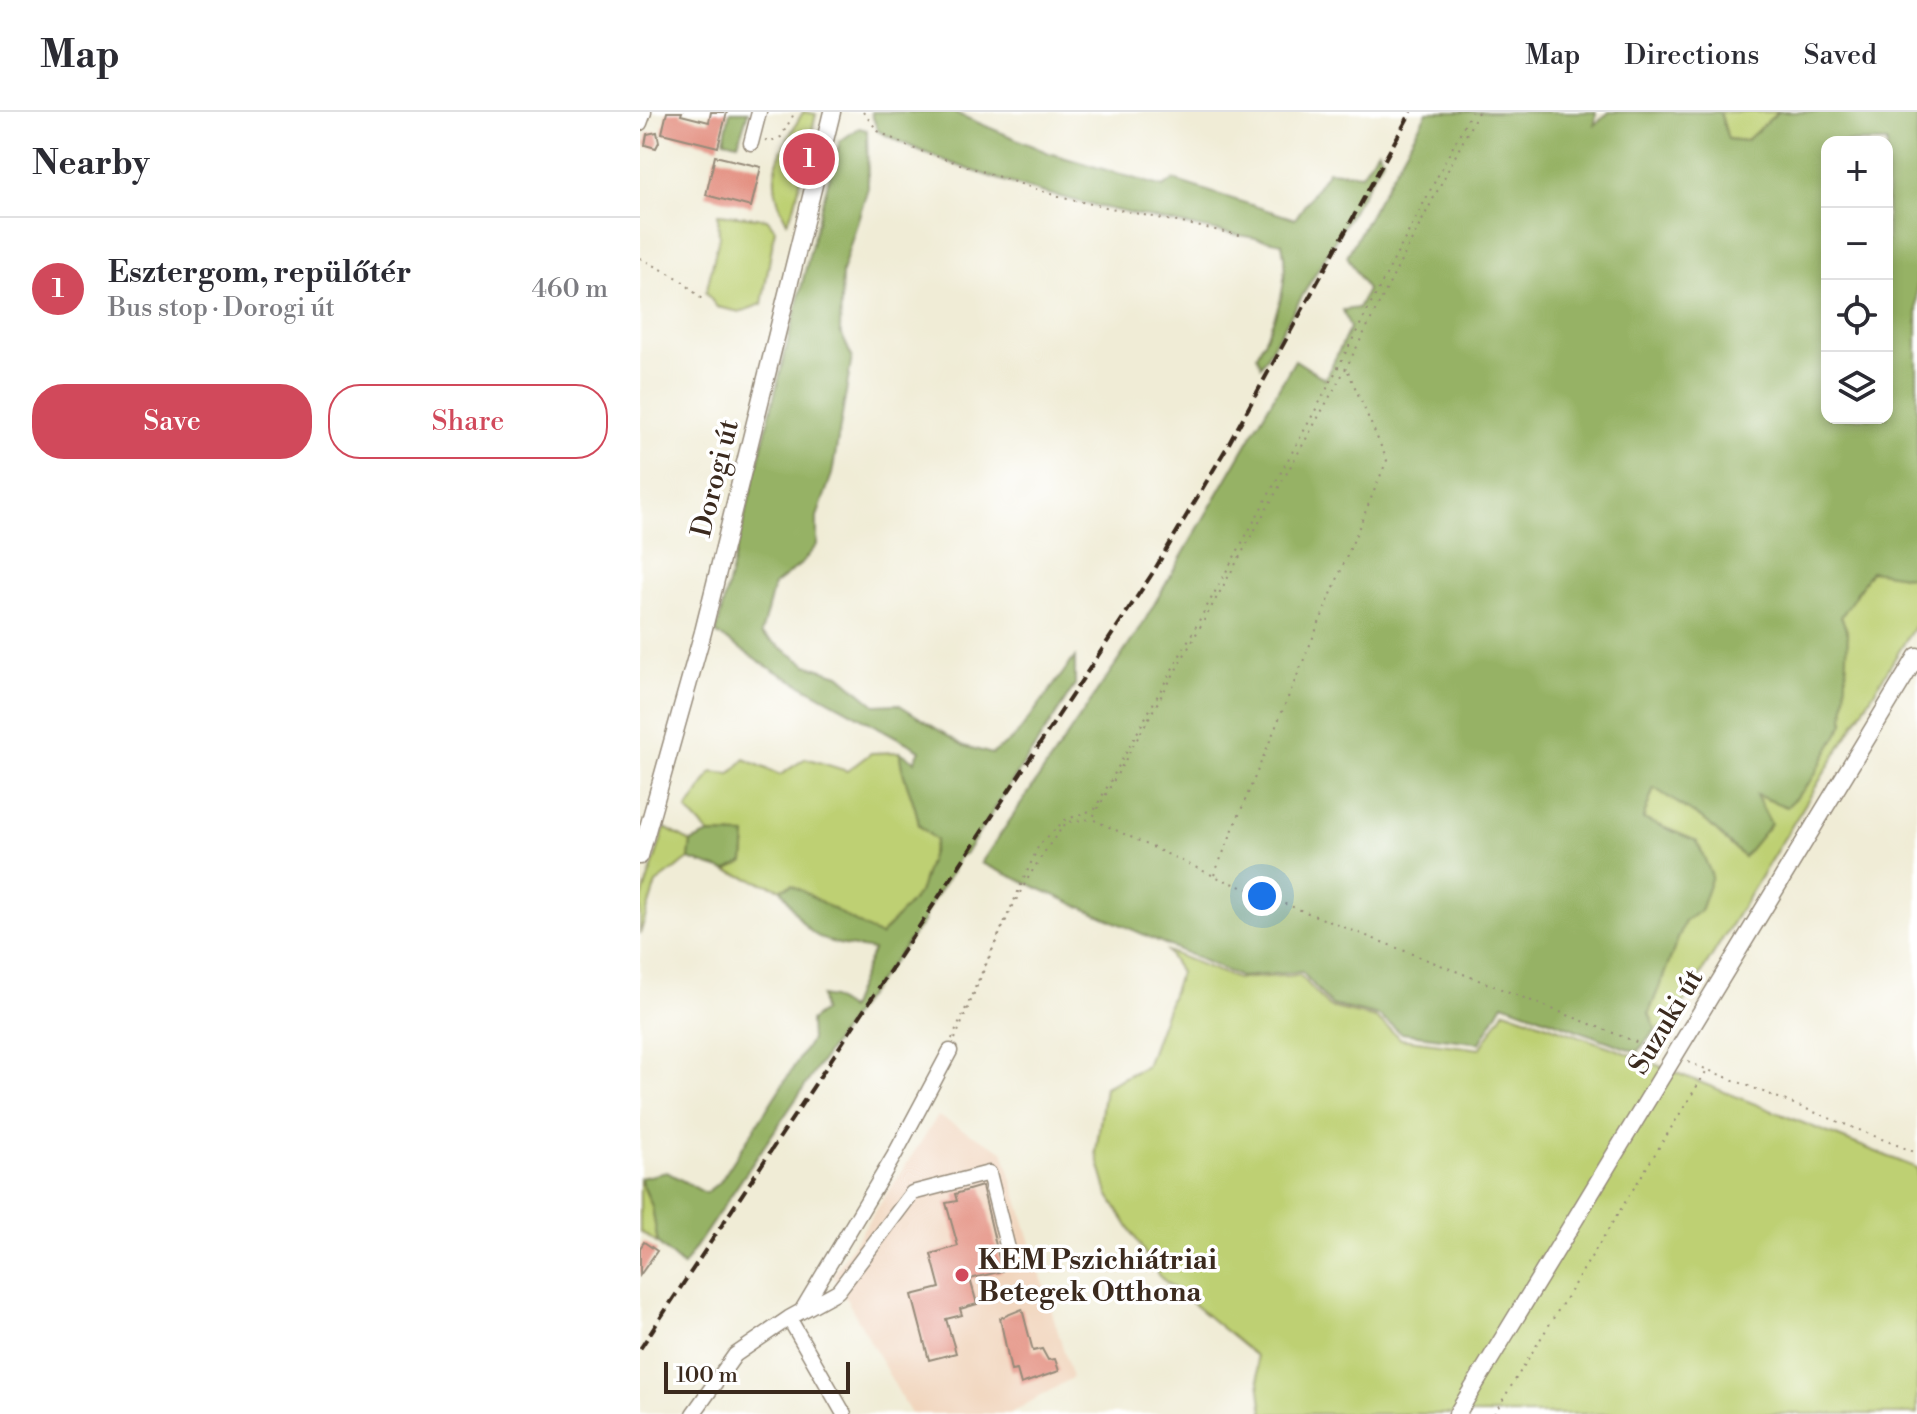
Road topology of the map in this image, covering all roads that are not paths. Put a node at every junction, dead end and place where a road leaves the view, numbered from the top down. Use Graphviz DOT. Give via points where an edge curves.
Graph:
graph roads {
  1 [pos="644,112"];
  2 [pos="759,112"];
  3 [pos="832,112"];
  4 [pos="640,123"];
  5 [pos="752,139"];
  6 [pos="1917,656"];
  7 [pos="640,856"];
  8 [pos="951,1045"];
  9 [pos="1008,1249"];
  10 [pos="795,1314"];
  11 [pos="693,1414"];
  12 [pos="844,1414"];
  13 [pos="1457,1414"];
  1 -- 4 [label="street"];
  2 -- 5 [label="street"];
  3 -- 7 [label="main road, Dorogi út" via="703,632"];
  6 -- 13 [label="main road, Suzuki út"];
  8 -- 10 [label="street" via="894,1156"];
  9 -- 10 [label="street" via="989,1173 912,1193 838,1291"];
  10 -- 11 [label="street" via="735,1355"];
  10 -- 12 [label="street"];
}
